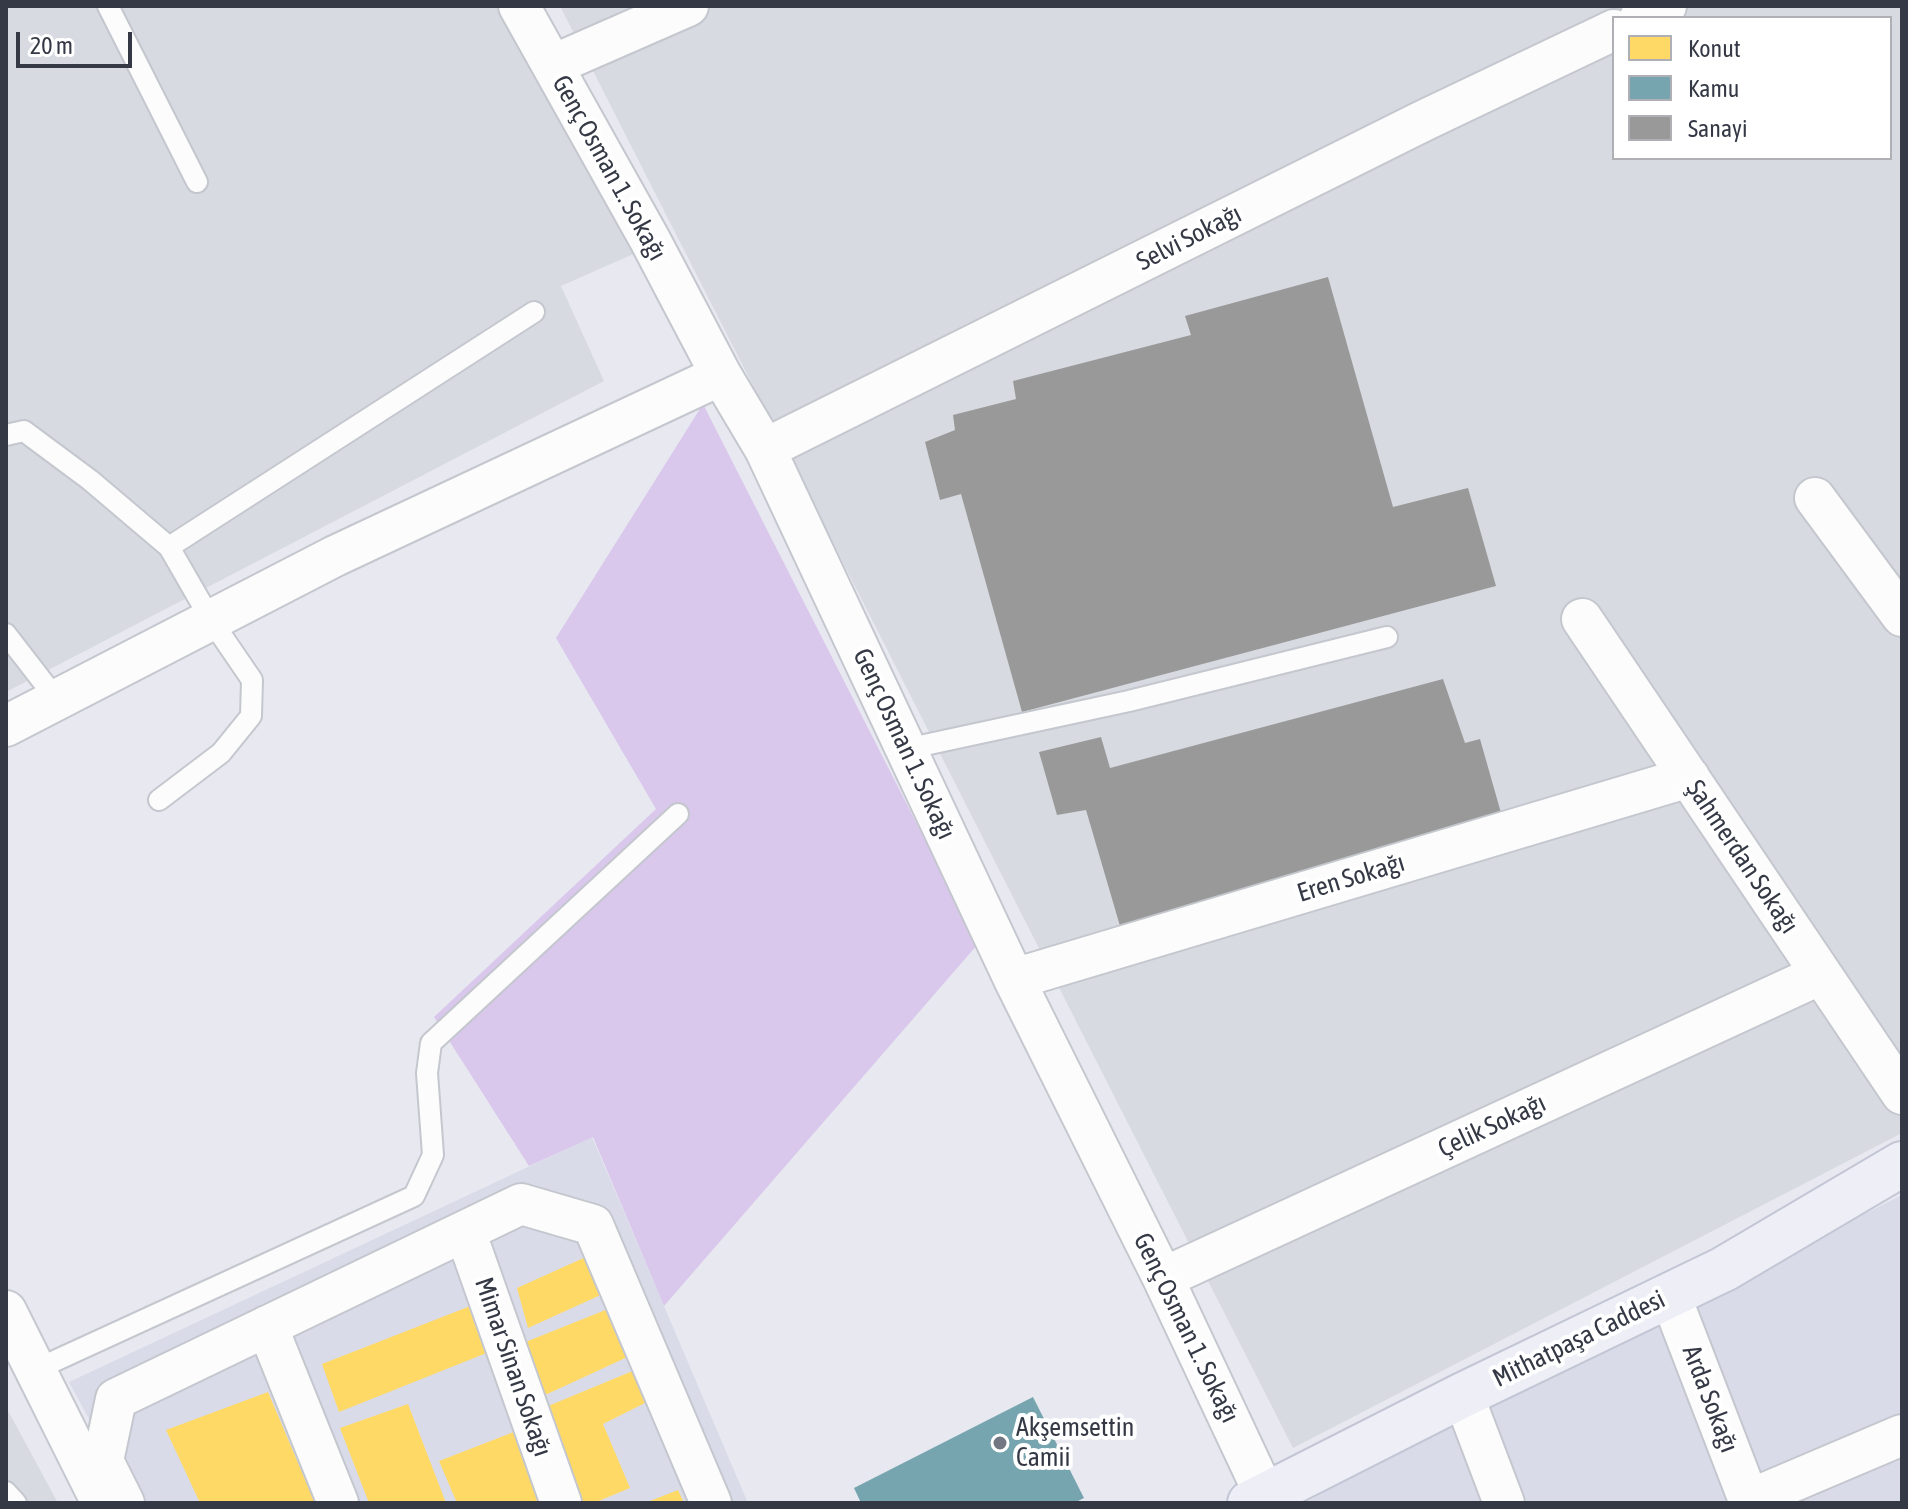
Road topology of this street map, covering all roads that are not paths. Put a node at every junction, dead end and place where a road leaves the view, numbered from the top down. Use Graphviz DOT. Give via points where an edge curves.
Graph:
graph roads {
  1 [pos="108,6"];
  2 [pos="519,6"];
  3 [pos="688,6"];
  4 [pos="1666,6"];
  5 [pos="1644,16"];
  6 [pos="1612,31"];
  7 [pos="553,65"];
  8 [pos="197,182"];
  9 [pos="534,312"];
  10 [pos="721,375"];
  11 [pos="6,435"];
  12 [pos="765,449"];
  13 [pos="1815,498"];
  14 [pos="169,547"];
  15 [pos="1902,616"];
  16 [pos="1582,619"];
  17 [pos="211,620"];
  18 [pos="6,634"];
  19 [pos="1387,637"];
  20 [pos="57,700"];
  21 [pos="6,726"];
  22 [pos="906,749"];
  23 [pos="1689,777"];
  24 [pos="159,800"];
  25 [pos="678,814"];
  26 [pos="1821,974"];
  27 [pos="1014,979"];
  28 [pos="1902,1094"];
  29 [pos="1902,1164"];
  30 [pos="465,1231"];
  31 [pos="1163,1278"];
  32 [pos="1670,1295"];
  33 [pos="6,1311"];
  34 [pos="267,1326"];
  35 [pos="35,1370"];
  36 [pos="1463,1395"];
  37 [pos="1902,1435"];
  38 [pos="6,1492"];
  39 [pos="1275,1496"];
  40 [pos="1749,1502"];
  41 [pos="16,1503"];
  42 [pos="102,1503"];
  43 [pos="124,1503"];
  44 [pos="338,1503"];
  45 [pos="561,1503"];
  46 [pos="711,1503"];
  47 [pos="1504,1503"];
  1 -- 8 [label="lane"];
  2 -- 7 [label="street, Genç Osman 1. Sokağı"];
  3 -- 7 [label="street"];
  4 -- 5 [label="street"];
  6 -- 12 [label="street, Selvi Sokağı"];
  7 -- 10 [label="street, Genç Osman 1. Sokağı"];
  9 -- 14 [label="lane"];
  10 -- 12 [label="street, Genç Osman 1. Sokağı"];
  10 -- 17 [label="street"];
  11 -- 14 [label="lane" via="24,431"];
  12 -- 22 [label="street, Genç Osman 1. Sokağı"];
  13 -- 15 [label="street"];
  14 -- 17 [label="lane"];
  16 -- 23 [label="street, Şahmerdan Sokağı"];
  17 -- 20 [label="street"];
  17 -- 24 [label="lane" via="252,680 251,716 221,753"];
  18 -- 20 [label="lane"];
  19 -- 22 [label="lane"];
  20 -- 21 [label="street"];
  22 -- 27 [label="street, Genç Osman 1. Sokağı"];
  23 -- 26 [label="street, Şahmerdan Sokağı"];
  23 -- 27 [label="street, Eren Sokağı"];
  25 -- 35 [label="lane" via="431,1043 427,1073 433,1155 414,1196"];
  26 -- 28 [label="street, Şahmerdan Sokağı"];
  26 -- 31 [label="street, Çelik Sokağı"];
  27 -- 31 [label="street, Genç Osman 1. Sokağı"];
  29 -- 32 [label="main road, Mithatpaşa Caddesi"];
  30 -- 34 [label="street"];
  30 -- 45 [label="street, Mimar Sinan Sokağı"];
  30 -- 46 [label="street" via="521,1204 593,1225"];
  31 -- 39 [label="street, Genç Osman 1. Sokağı"];
  32 -- 36 [label="main road, Mithatpaşa Caddesi"];
  32 -- 40 [label="street, Arda Sokağı"];
  33 -- 35 [label="street"];
  34 -- 43 [label="street" via="116,1399 103,1461"];
  34 -- 44 [label="street"];
  35 -- 42 [label="street"];
  36 -- 39 [label="main road, Mithatpaşa Caddesi"];
  36 -- 47 [label="street"];
  37 -- 40 [label="street"];
  38 -- 41 [label="lane"];
}
